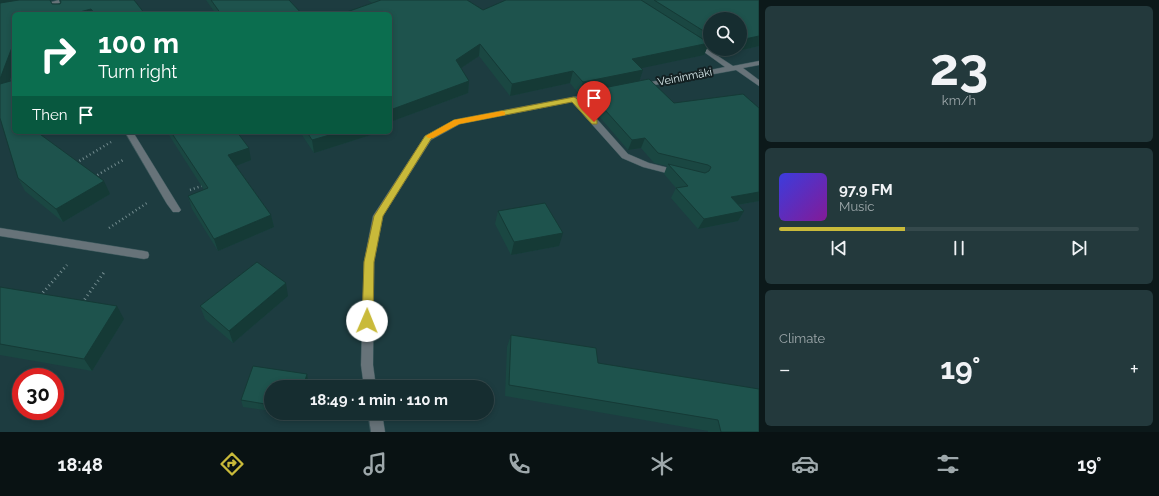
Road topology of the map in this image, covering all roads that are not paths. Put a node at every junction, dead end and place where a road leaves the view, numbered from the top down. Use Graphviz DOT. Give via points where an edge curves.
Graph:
graph roads {
  1 [pos="68,0"];
  2 [pos="35,6"];
  3 [pos="690,40"];
  4 [pos="759,63"];
  5 [pos="734,68"];
  6 [pos="759,84"];
  7 [pos="634,87"];
  8 [pos="611,92"];
  9 [pos="574,99"];
  10 [pos="130,134"];
  11 [pos="684,174"];
  12 [pos="176,210"];
  13 [pos="0,232"];
  14 [pos="144,255"];
  15 [pos="369,380"];
  16 [pos="375,420"];
  17 [pos="378,432"];
  1 -- 2 [label="street" via="57,6"];
  3 -- 5 [label="street"];
  4 -- 5 [label="street, Veininmäki"];
  5 -- 6 [label="street"];
  5 -- 7 [label="street, Veininmäki"];
  8 -- 9 [label="street"];
  9 -- 11 [label="street" via="625,156"];
  9 -- 15 [label="street" via="456,122 428,138 378,216 369,262 367,365"];
  10 -- 12 [label="street"];
  13 -- 14 [label="street"];
  16 -- 17 [label="street"];
}
